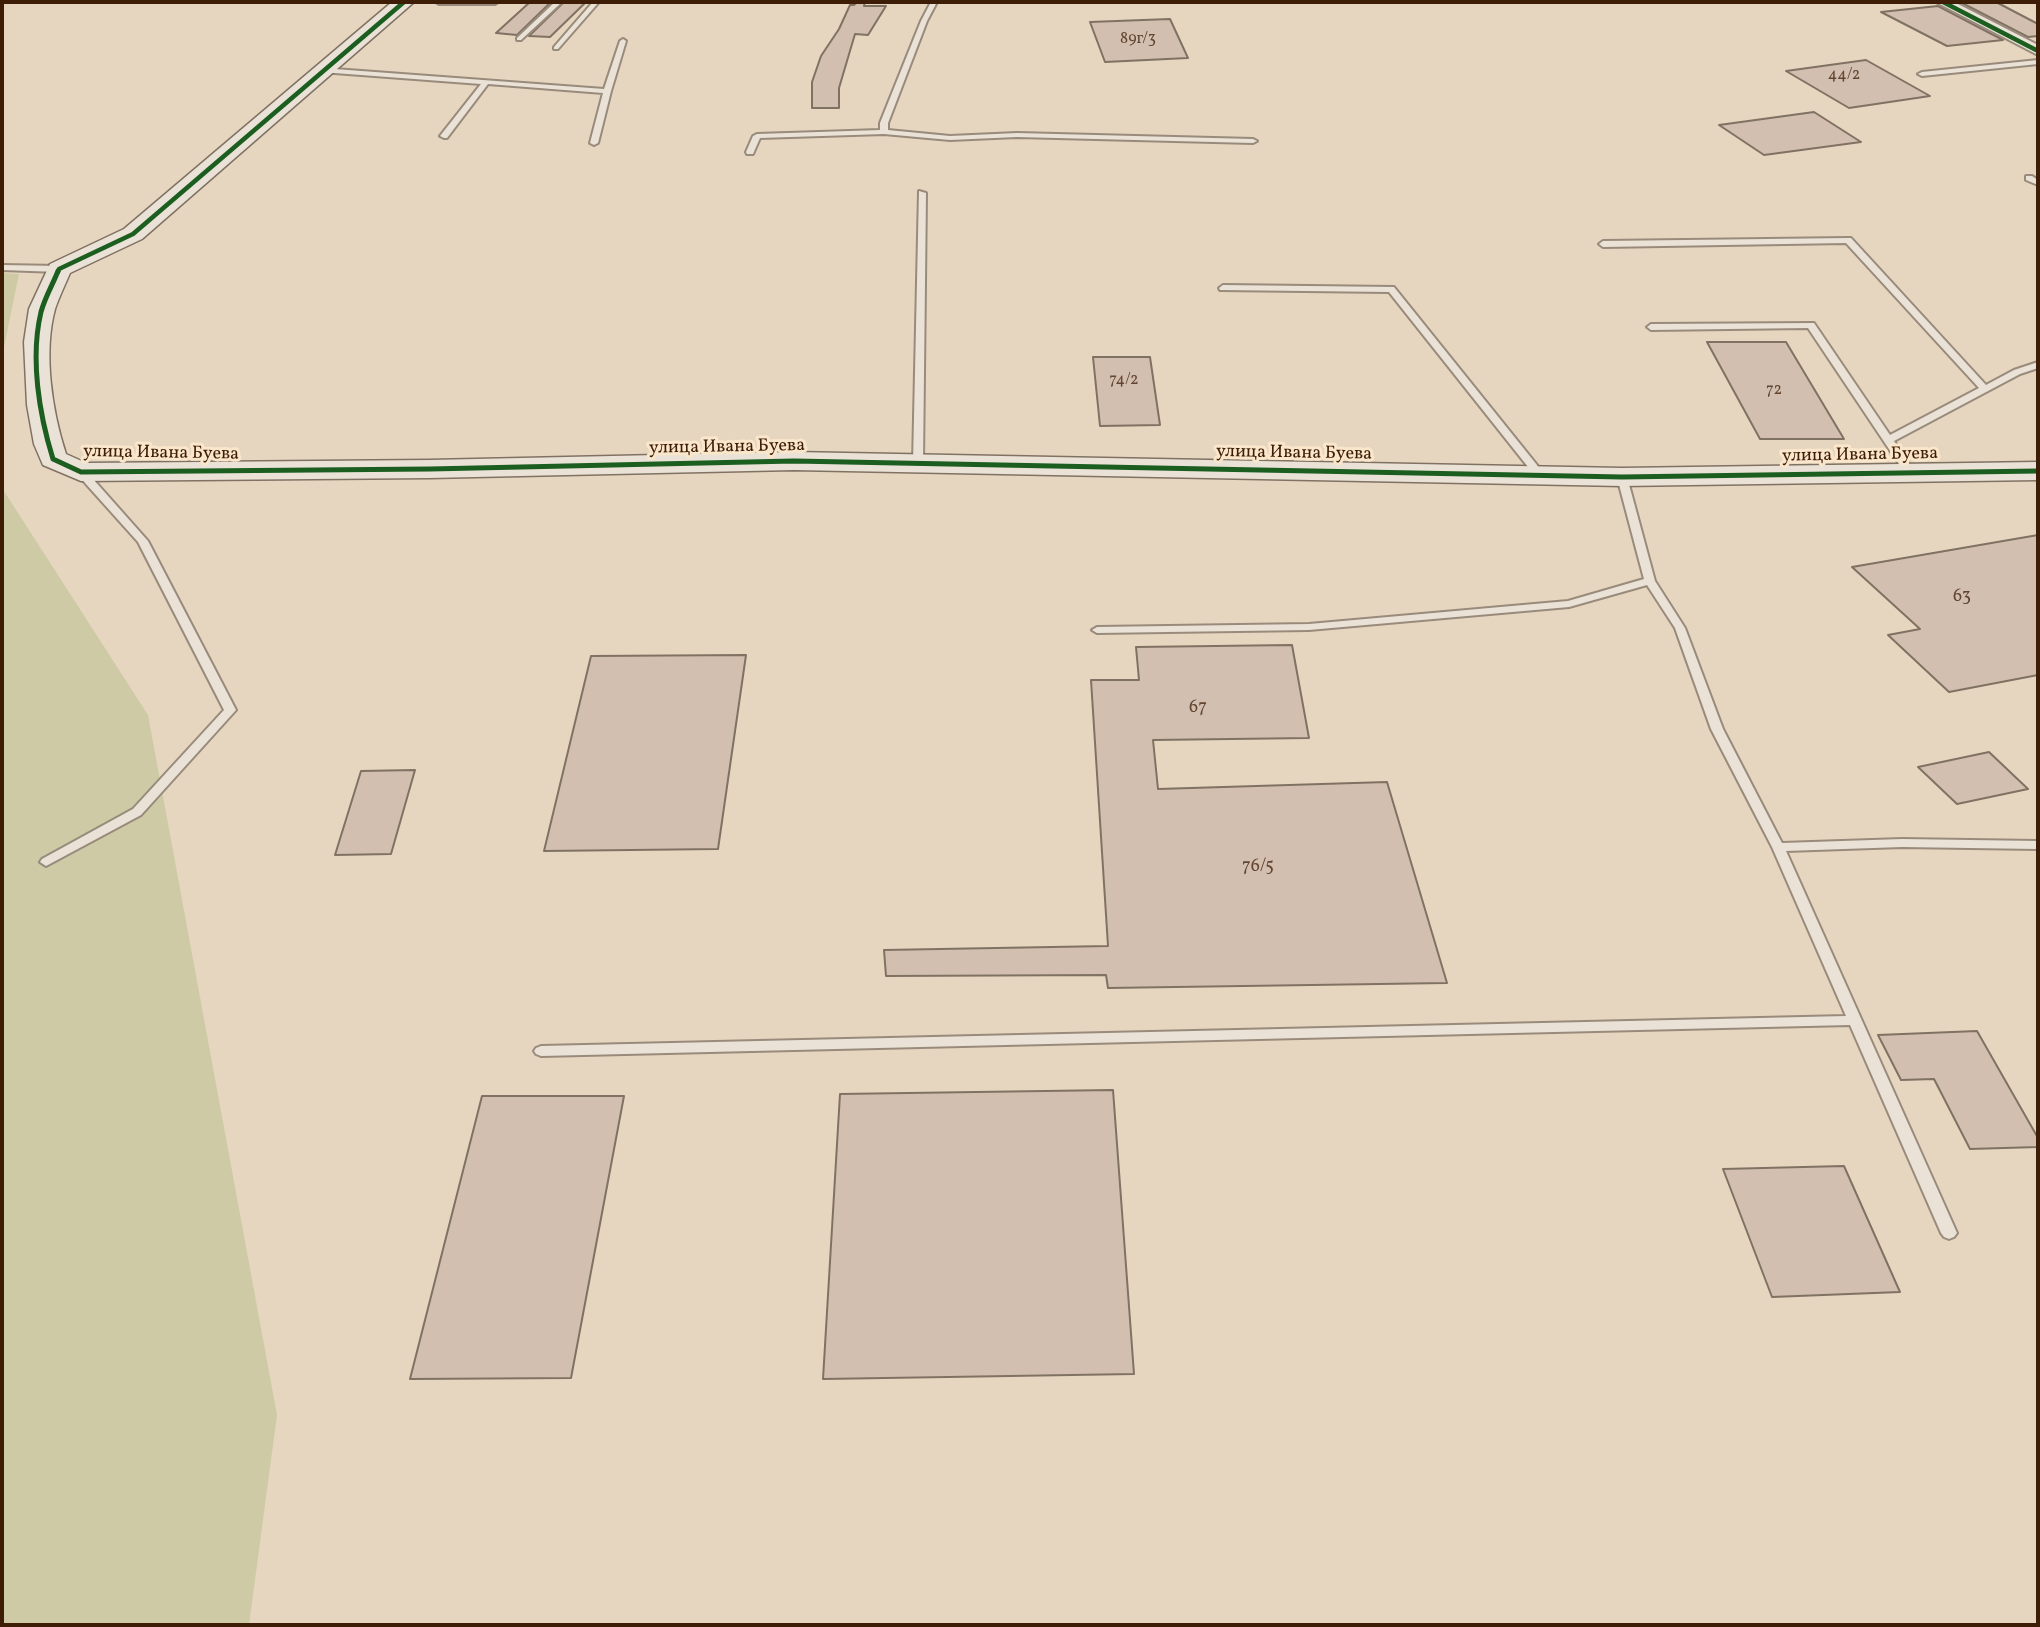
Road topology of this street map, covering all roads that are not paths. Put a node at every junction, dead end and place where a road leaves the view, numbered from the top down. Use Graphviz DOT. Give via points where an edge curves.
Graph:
graph roads {
  1 [pos="404,2"];
  2 [pos="439,2"];
  3 [pos="495,2"];
  4 [pos="559,2"];
  5 [pos="596,2"];
  6 [pos="934,2"];
  7 [pos="1943,2"];
  8 [pos="519,39"];
  9 [pos="623,41"];
  10 [pos="556,48"];
  11 [pos="2038,51"];
  12 [pos="2038,62"];
  13 [pos="321,70"];
  14 [pos="1922,74"];
  15 [pos="486,82"];
  16 [pos="607,91"];
  17 [pos="884,132"];
  18 [pos="444,136"];
  19 [pos="1253,141"];
  20 [pos="594,143"];
  21 [pos="750,152"];
  22 [pos="2029,178"];
  23 [pos="2038,183"];
  24 [pos="922,193"];
  25 [pos="1603,244"];
  26 [pos="2,267"];
  27 [pos="59,269"];
  28 [pos="1223,288"];
  29 [pos="1651,327"];
  30 [pos="2038,365"];
  31 [pos="1986,390"];
  32 [pos="1888,440"];
  33 [pos="918,463"];
  34 [pos="1909,471"];
  35 [pos="2038,471"];
  36 [pos="81,472"];
  37 [pos="1540,475"];
  38 [pos="1622,477"];
  39 [pos="1650,581"];
  40 [pos="1097,630"];
  41 [pos="2038,845"];
  42 [pos="1778,847"];
  43 [pos="46,862"];
  44 [pos="1855,1020"];
  45 [pos="541,1051"];
  46 [pos="1949,1233"];
  1 -- 13 [label="street"];
  2 -- 3 [label="lane"];
  4 -- 8 [label="lane"];
  5 -- 10 [label="lane"];
  6 -- 17 [label="lane" via="907,62"];
  7 -- 11 [label="street"];
  9 -- 16 [label="lane"];
  12 -- 14 [label="lane"];
  13 -- 15 [label="lane"];
  13 -- 27 [label="street" via="133,234"];
  15 -- 16 [label="lane"];
  15 -- 18 [label="lane"];
  16 -- 20 [label="lane"];
  17 -- 19 [label="lane" via="950,138 1017,135"];
  17 -- 21 [label="lane" via="757,136"];
  22 -- 23 [label="lane"];
  24 -- 33 [label="lane"];
  25 -- 31 [label="lane" via="1848,240"];
  26 -- 27 [label="lane"];
  27 -- 36 [label="street, улица Ивана Буева" via="41,311 37,370 46,440 53,459"];
  28 -- 37 [label="lane" via="1391,289"];
  29 -- 32 [label="lane" via="1811,325"];
  30 -- 31 [label="lane"];
  31 -- 32 [label="lane"];
  32 -- 34 [label="lane"];
  33 -- 36 [label="street, улица Ивана Буева"];
  33 -- 37 [label="street, улица Ивана Буева"];
  34 -- 35 [label="street, улица Ивана Буева"];
  34 -- 38 [label="street, улица Ивана Буева"];
  36 -- 43 [label="lane" via="143,541 230,710 137,811"];
  37 -- 38 [label="street, улица Ивана Буева"];
  38 -- 39 [label="lane"];
  39 -- 40 [label="lane" via="1569,604 1309,627"];
  39 -- 42 [label="lane" via="1680,628 1717,729"];
  41 -- 42 [label="lane"];
  42 -- 44 [label="lane"];
  44 -- 45 [label="lane"];
  44 -- 46 [label="lane"];
}
